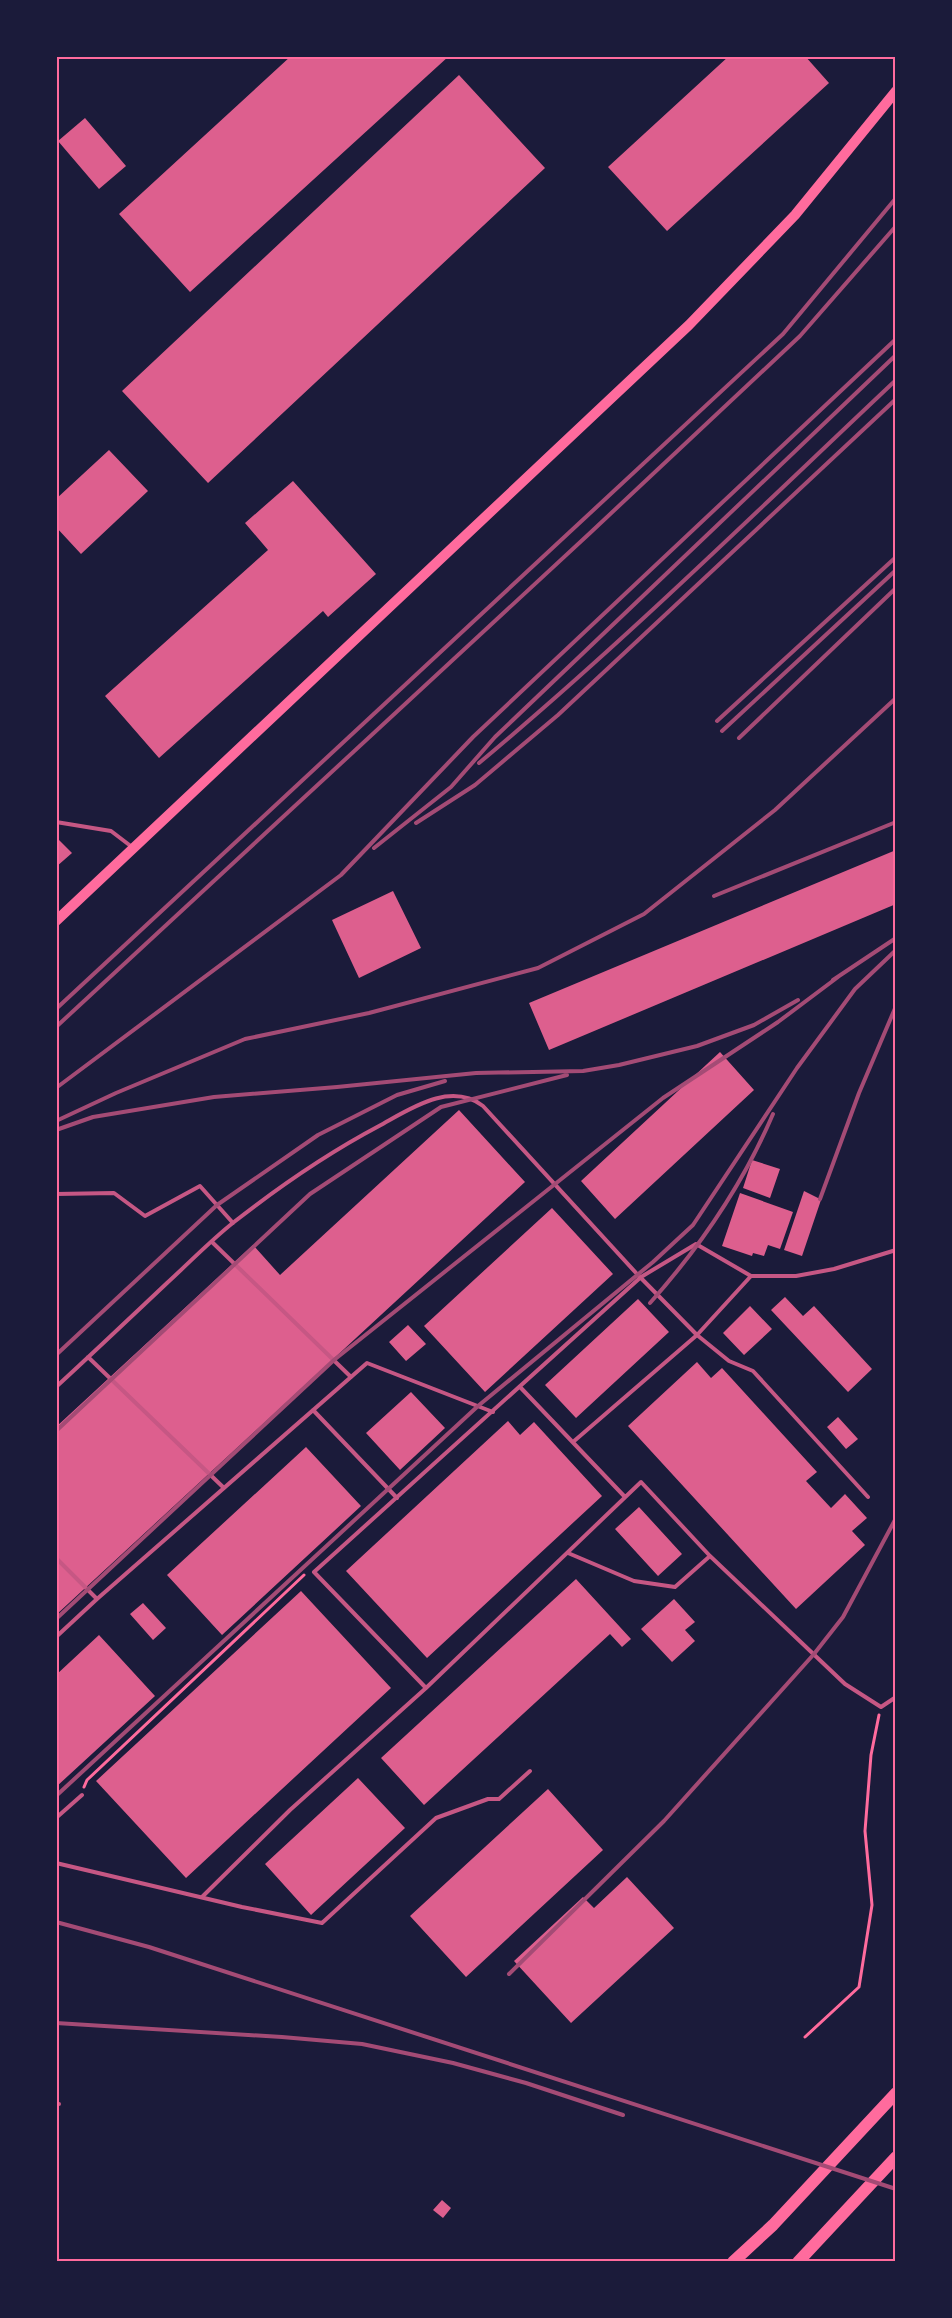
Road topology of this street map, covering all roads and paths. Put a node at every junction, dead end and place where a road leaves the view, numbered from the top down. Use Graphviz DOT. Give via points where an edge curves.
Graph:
graph roads {
  1 [pos="896,91"];
  2 [pos="56,822"];
  3 [pos="132,848"];
  4 [pos="56,921"];
  5 [pos="56,1194"];
  6 [pos="233,1223"];
  7 [pos="212,1242"];
  8 [pos="896,1250"];
  9 [pos="751,1276"];
  10 [pos="641,1277"];
  11 [pos="697,1334"];
  12 [pos="88,1357"];
  13 [pos="351,1377"];
  14 [pos="56,1388"];
  15 [pos="521,1388"];
  16 [pos="313,1410"];
  17 [pos="493,1412"];
  18 [pos="572,1442"];
  19 [pos="224,1488"];
  20 [pos="625,1497"];
  21 [pos="868,1497"];
  22 [pos="397,1498"];
  23 [pos="568,1553"];
  24 [pos="710,1556"];
  25 [pos="56,1558"];
  26 [pos="314,1572"];
  27 [pos="97,1599"];
  28 [pos="56,1637"];
  29 [pos="426,1688"];
  30 [pos="896,1697"];
  31 [pos="881,1707"];
  32 [pos="530,1771"];
  33 [pos="82,1795"];
  34 [pos="56,1818"];
  35 [pos="56,1863"];
  36 [pos="202,1897"];
  37 [pos="805,2037"];
  38 [pos="896,2093"];
  39 [pos="896,2157"];
  40 [pos="733,2262"];
  41 [pos="798,2262"];
  1 -- 3 [label="main road" via="796,215 689,325"];
  2 -- 3 [label="lane" via="111,831"];
  3 -- 4 [label="main road"];
  5 -- 6 [label="lane" via="114,1193 145,1216 200,1186"];
  6 -- 7 [label="lane"];
  6 -- 10 [label="lane" via="289,1180 351,1141 435,1098 452,1094 474,1099 483,1106"];
  7 -- 12 [label="lane"];
  7 -- 13 [label="lane"];
  8 -- 9 [label="lane" via="834,1269 796,1276"];
  9 -- 10 [label="lane" via="696,1244"];
  9 -- 11 [label="lane"];
  10 -- 11 [label="lane"];
  10 -- 15 [label="lane"];
  11 -- 18 [label="lane"];
  11 -- 21 [label="lane" via="729,1361 753,1371"];
  12 -- 14 [label="lane"];
  12 -- 19 [label="lane"];
  13 -- 16 [label="lane"];
  13 -- 17 [label="lane" via="367,1362"];
  15 -- 17 [label="lane"];
  15 -- 18 [label="lane"];
  16 -- 19 [label="lane"];
  16 -- 22 [label="lane"];
  17 -- 22 [label="lane"];
  18 -- 20 [label="lane"];
  19 -- 27 [label="lane"];
  20 -- 23 [label="lane"];
  20 -- 24 [label="lane" via="641,1482"];
  22 -- 26 [label="lane"];
  23 -- 24 [label="lane" via="634,1581 675,1587"];
  23 -- 29 [label="lane"];
  24 -- 31 [label="lane" via="845,1684"];
  25 -- 27 [label="lane"];
  26 -- 29 [label="lane"];
  26 -- 33 [label="path" via="305,1575 87,1780"];
  27 -- 28 [label="lane"];
  29 -- 36 [label="lane" via="290,1810"];
  30 -- 31 [label="lane"];
  31 -- 37 [label="path" via="871,1755 864,1831 872,1904 859,1987"];
  32 -- 36 [label="lane" via="498,1799 488,1799 436,1818 322,1923"];
  33 -- 34 [label="lane"];
  35 -- 36 [label="lane"];
  38 -- 40 [label="main road" via="773,2225"];
  39 -- 41 [label="main road"];
}
